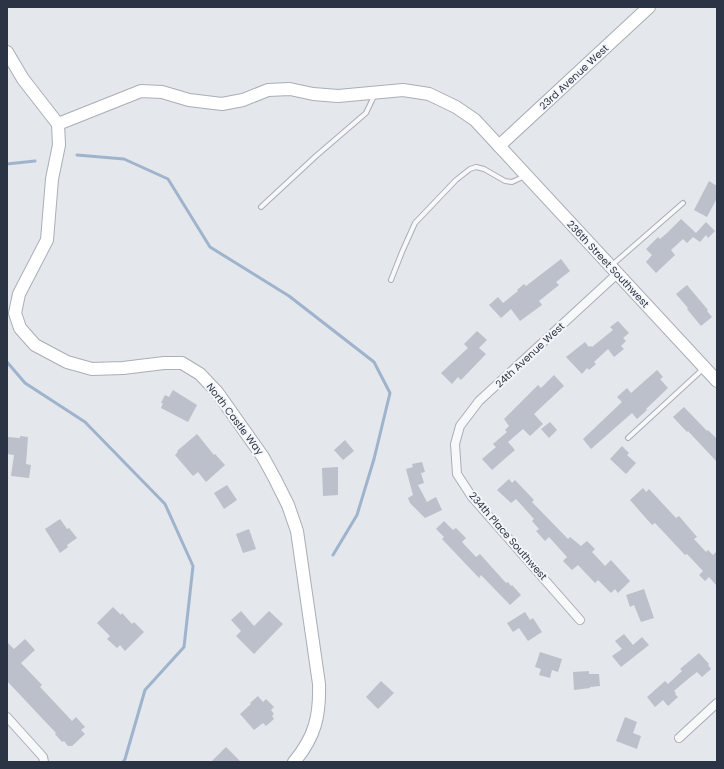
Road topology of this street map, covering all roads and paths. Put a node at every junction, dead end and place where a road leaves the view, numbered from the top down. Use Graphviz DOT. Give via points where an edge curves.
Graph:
graph roads {
  1 [pos="649,7"];
  2 [pos="7,52"];
  3 [pos="375,92"];
  4 [pos="58,124"];
  5 [pos="499,146"];
  6 [pos="525,175"];
  7 [pos="683,203"];
  8 [pos="261,207"];
  9 [pos="614,270"];
  10 [pos="391,280"];
  11 [pos="704,367"];
  12 [pos="717,381"];
  13 [pos="628,438"];
  14 [pos="456,444"];
  15 [pos="580,620"];
  16 [pos="717,703"];
  17 [pos="7,717"];
  18 [pos="679,738"];
  19 [pos="44,762"];
  20 [pos="294,762"];
  1 -- 5 [label="street, 23rd Avenue West"];
  2 -- 4 [label="street"];
  3 -- 4 [label="street, 236th Street Southwest" via="338,96 290,89 268,90 243,100 222,104 189,100 162,92 141,91"];
  3 -- 5 [label="street, 236th Street Southwest" via="403,90 429,94 475,120"];
  3 -- 8 [label="lane" via="366,113"];
  4 -- 20 [label="street, North Castle Way" via="59,145 52,179 46,240 19,294 16,313 20,328 36,345 67,362 92,369 182,363 200,374 217,392 263,456 288,505 297,531 319,684 320,703 314,733"];
  5 -- 6 [label="street, 236th Street Southwest"];
  6 -- 9 [label="street, 236th Street Southwest"];
  6 -- 10 [label="lane" via="512,182 505,181 484,169 470,169 415,223"];
  7 -- 9 [label="lane"];
  9 -- 11 [label="street, 236th Street Southwest"];
  9 -- 14 [label="street, 24th Avenue West" via="479,402 460,426"];
  11 -- 12 [label="street, 236th Street Southwest"];
  11 -- 13 [label="lane"];
  14 -- 15 [label="street, 234th Place Southwest" via="457,474 472,497"];
  16 -- 18 [label="street"];
  17 -- 19 [label="street" via="44,757"];
}
